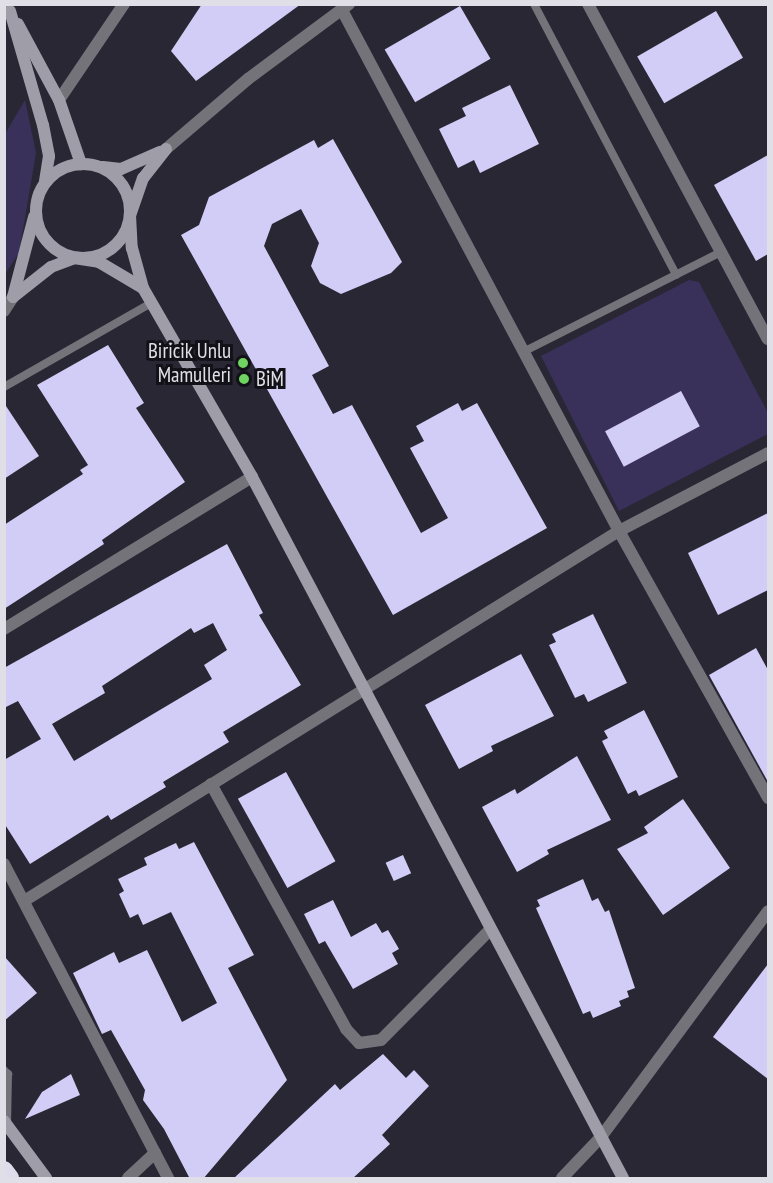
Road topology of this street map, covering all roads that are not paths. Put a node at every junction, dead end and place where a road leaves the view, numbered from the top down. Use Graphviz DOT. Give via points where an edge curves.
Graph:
graph roads {
  1 [pos="124,4"];
  2 [pos="534,4"];
  3 [pos="588,4"];
  4 [pos="345,7"];
  5 [pos="7,10"];
  6 [pos="59,100"];
  7 [pos="166,149"];
  8 [pos="81,164"];
  9 [pos="96,166"];
  10 [pos="45,182"];
  11 [pos="36,212"];
  12 [pos="130,215"];
  13 [pos="721,252"];
  14 [pos="74,258"];
  15 [pos="676,275"];
  16 [pos="143,288"];
  17 [pos="13,297"];
  18 [pos="151,303"];
  19 [pos="4,312"];
  20 [pos="768,339"];
  21 [pos="523,352"];
  22 [pos="4,387"];
  23 [pos="768,453"];
  24 [pos="252,477"];
  25 [pos="619,531"];
  26 [pos="4,629"];
  27 [pos="362,689"];
  28 [pos="211,784"];
  29 [pos="768,798"];
  30 [pos="4,864"];
  31 [pos="24,901"];
  32 [pos="768,911"];
  33 [pos="490,930"];
  34 [pos="4,1070"];
  35 [pos="6,1123"];
  36 [pos="601,1137"];
  37 [pos="155,1154"];
  38 [pos="4,1170"];
  39 [pos="10,1179"];
  40 [pos="46,1179"];
  41 [pos="128,1179"];
  42 [pos="168,1179"];
  43 [pos="562,1179"];
  44 [pos="623,1179"];
  1 -- 6 [label="street"];
  2 -- 15 [label="lane"];
  3 -- 13 [label="street"];
  4 -- 7 [label="street" via="248,79"];
  4 -- 21 [label="street"];
  5 -- 6 [label="main road"];
  5 -- 10 [label="main road" via="43,125 49,156"];
  6 -- 8 [label="main road"];
  7 -- 9 [label="main road" via="121,169"];
  7 -- 12 [label="main road" via="143,178"];
  8 -- 9 [label="main road"];
  8 -- 10 [label="main road" via="55,172"];
  9 -- 12 [label="main road" via="122,184"];
  10 -- 11 [label="main road"];
  11 -- 14 [label="main road" via="47,242"];
  11 -- 17 [label="main road"];
  12 -- 14 [label="main road" via="117,243 105,253"];
  12 -- 16 [label="main road" via="132,248"];
  13 -- 15 [label="lane"];
  13 -- 20 [label="street"];
  14 -- 16 [label="main road" via="99,262"];
  14 -- 17 [label="main road" via="51,267"];
  15 -- 21 [label="lane"];
  16 -- 18 [label="main road"];
  17 -- 19 [label="street"];
  18 -- 22 [label="lane"];
  18 -- 24 [label="main road"];
  21 -- 25 [label="street"];
  23 -- 25 [label="street"];
  24 -- 26 [label="street"];
  24 -- 27 [label="main road"];
  25 -- 27 [label="street"];
  25 -- 29 [label="street"];
  27 -- 28 [label="street"];
  27 -- 33 [label="main road"];
  28 -- 31 [label="street"];
  28 -- 33 [label="street" via="345,1029 359,1043 381,1040"];
  30 -- 31 [label="street"];
  31 -- 37 [label="street"];
  32 -- 36 [label="street"];
  33 -- 36 [label="main road"];
  34 -- 35 [label="lane" via="8,1074"];
  35 -- 40 [label="main road"];
  36 -- 43 [label="street"];
  36 -- 44 [label="main road"];
  37 -- 41 [label="street"];
  37 -- 42 [label="street"];
  38 -- 39 [label="highway"];
}
